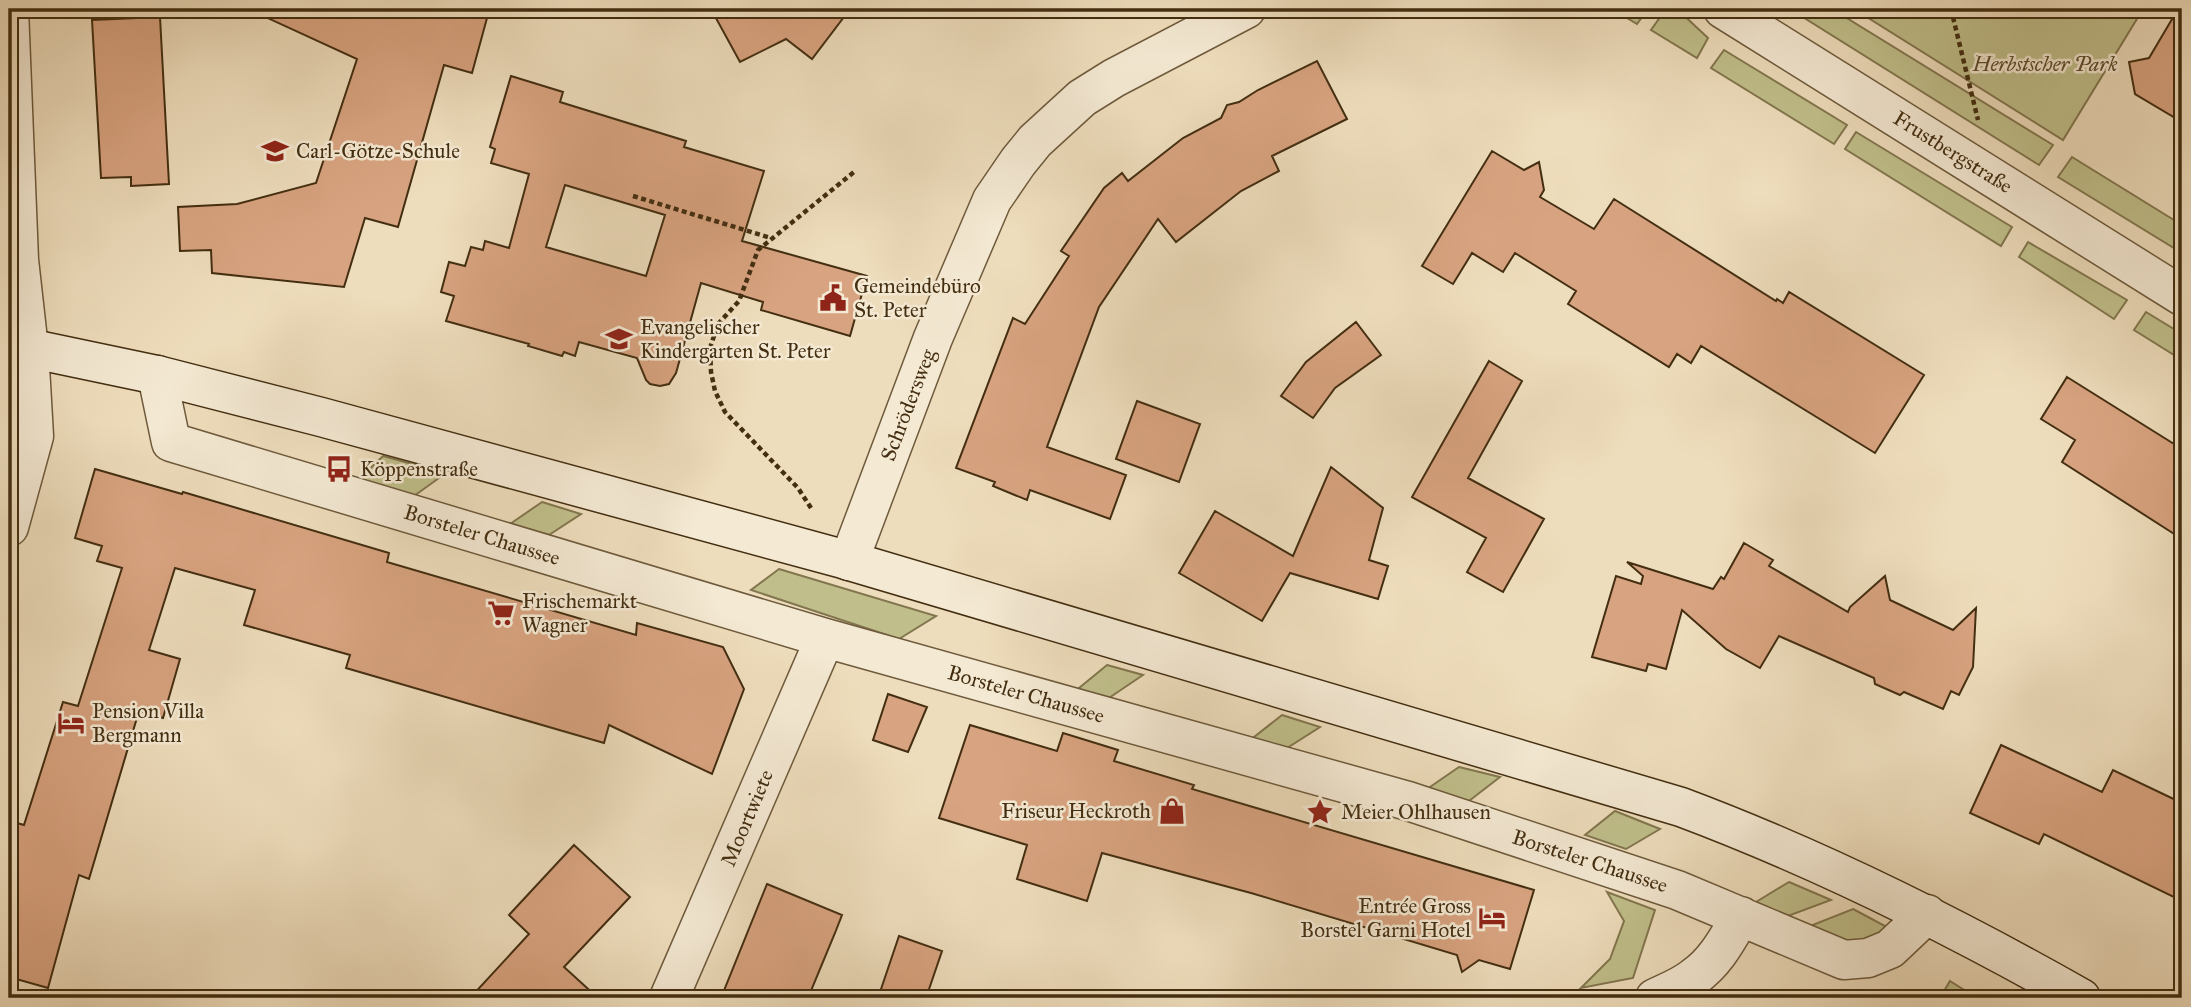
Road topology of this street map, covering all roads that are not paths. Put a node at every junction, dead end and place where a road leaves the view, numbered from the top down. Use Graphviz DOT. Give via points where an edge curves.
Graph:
graph roads {
  1 [pos="9,9"];
  2 [pos="1247,9"];
  3 [pos="1723,9"];
  4 [pos="2182,296"];
  5 [pos="19,346"];
  6 [pos="157,375"];
  7 [pos="9,527"];
  8 [pos="846,560"];
  9 [pos="825,638"];
  10 [pos="1927,914"];
  11 [pos="1741,916"];
  12 [pos="669,998"];
  13 [pos="1655,998"];
  14 [pos="2081,998"];
  1 -- 5 [label="street"];
  2 -- 8 [label="street, Schrödersweg" via="1082,98 1018,162 992,200"];
  3 -- 4 [label="street, Frustbergstraße"];
  5 -- 6 [label="street"];
  5 -- 7 [label="street" via="34,436"];
  6 -- 8 [label="street"];
  6 -- 9 [label="street, Borsteler Chaussee" via="171,442"];
  8 -- 10 [label="street" via="1681,807 1814,861"];
  9 -- 11 [label="street, Borsteler Chaussee" via="1408,801 1677,890"];
  9 -- 12 [label="street, Moortwiete"];
  10 -- 11 [label="street, Borsteler Chaussee" via="1890,949 1868,958 1844,960"];
  10 -- 14 [label="street"];
  11 -- 13 [label="street" via="1709,966"];
}
